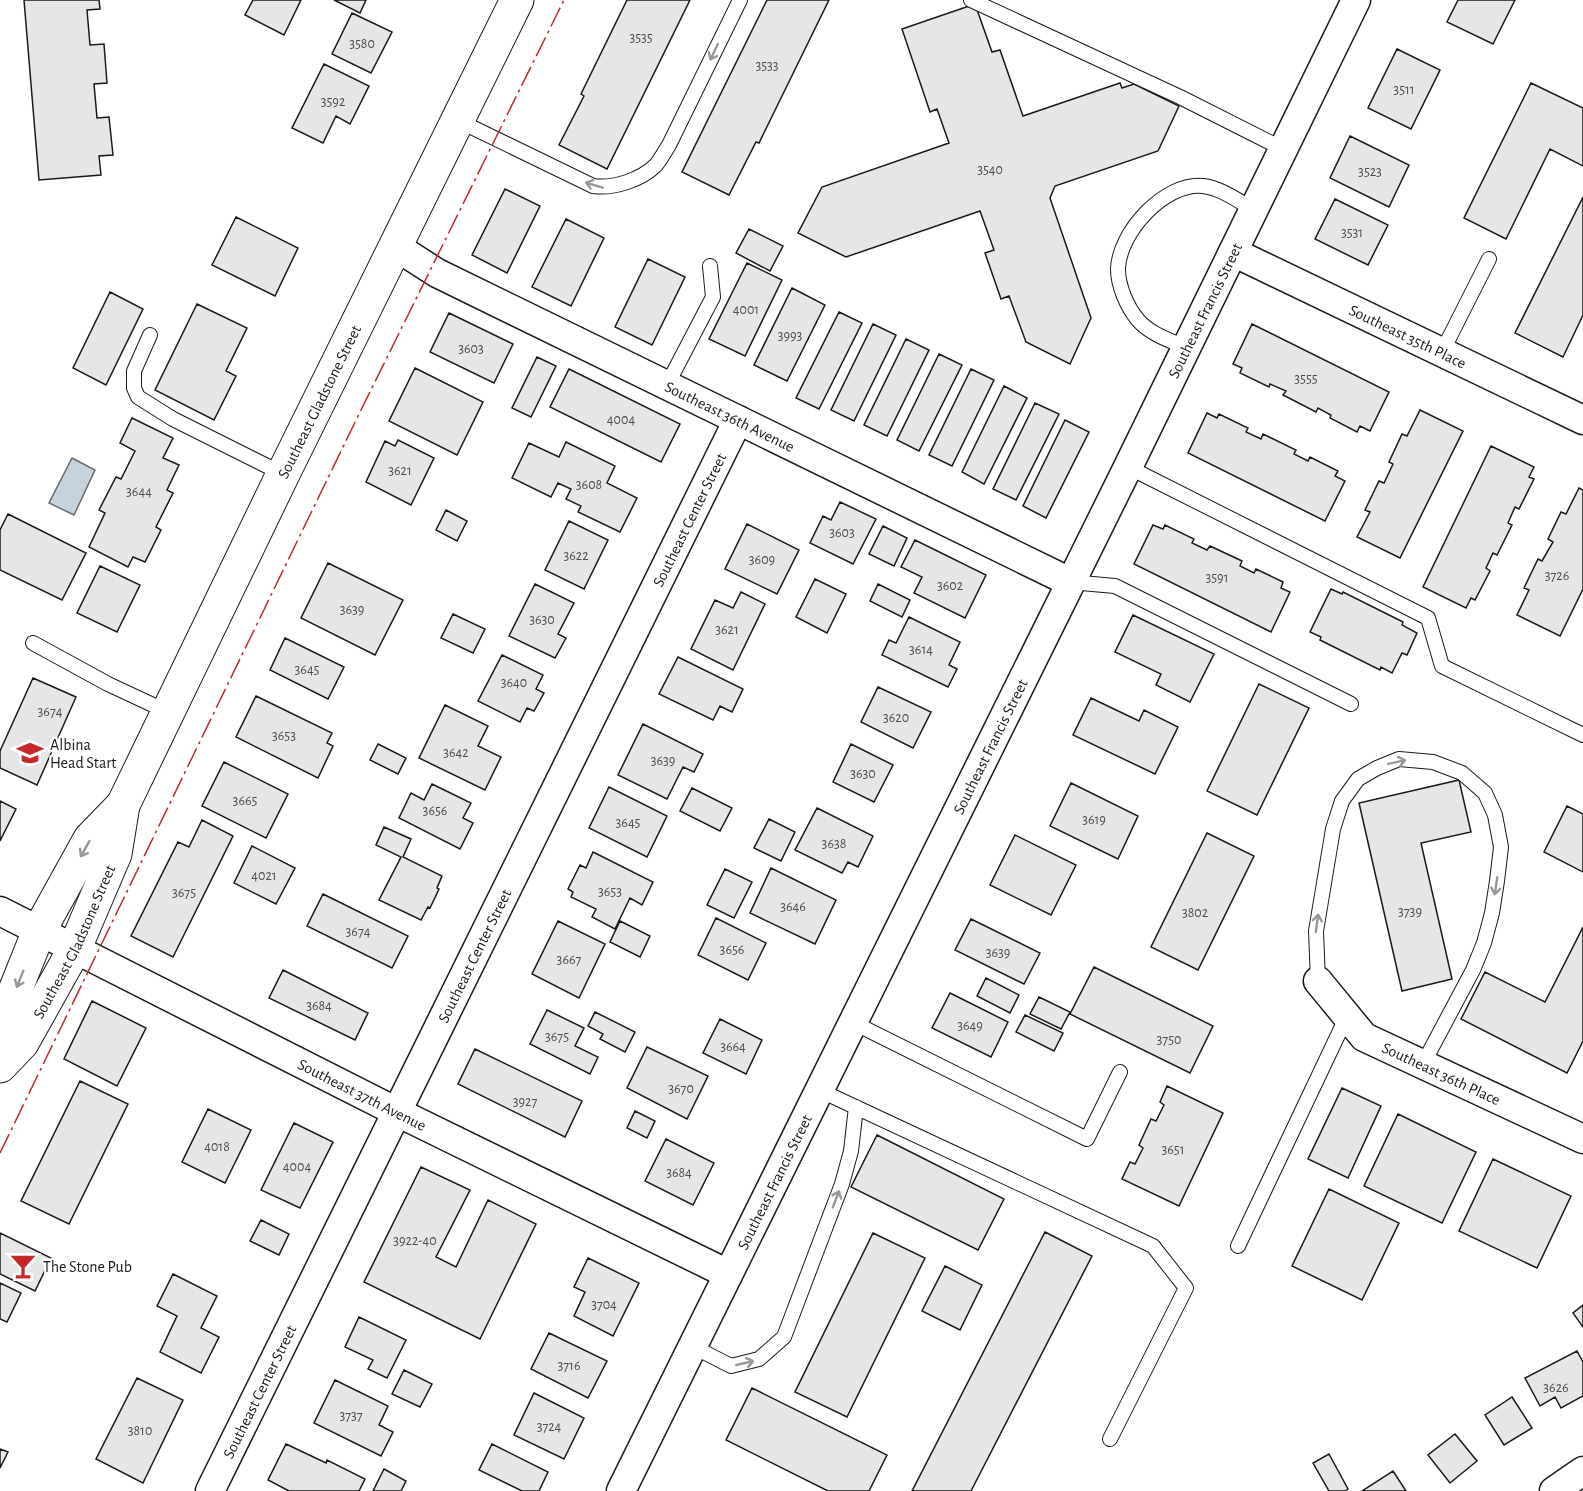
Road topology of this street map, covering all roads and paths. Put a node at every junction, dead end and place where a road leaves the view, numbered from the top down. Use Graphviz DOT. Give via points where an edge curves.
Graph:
graph roads {
  1 [pos="516,0"];
  2 [pos="740,0"];
  3 [pos="971,0"];
  4 [pos="1356,0"];
  5 [pos="457,120"];
  6 [pos="1283,149"];
  7 [pos="1254,209"];
  8 [pos="395,246"];
  9 [pos="1233,252"];
  10 [pos="1489,259"];
  11 [pos="710,266"];
  12 [pos="150,335"];
  13 [pos="1185,348"];
  14 [pos="1442,352"];
  15 [pos="667,385"];
  16 [pos="738,420"];
  17 [pos="1583,420"];
  18 [pos="1128,467"];
  19 [pos="283,474"];
  20 [pos="1070,582"];
  21 [pos="33,643"];
  22 [pos="1351,704"];
  23 [pos="168,712"];
  24 [pos="1583,735"];
  25 [pos="123,805"];
  26 [pos="0,911"];
  27 [pos="39,931"];
  28 [pos="74,950"];
  29 [pos="1318,981"];
  30 [pos="1347,1016"];
  31 [pos="852,1022"];
  32 [pos="0,1028"];
  33 [pos="1423,1064"];
  34 [pos="0,1066"];
  35 [pos="1120,1072"];
  36 [pos="819,1090"];
  37 [pos="856,1107"];
  38 [pos="397,1112"];
  39 [pos="1583,1139"];
  40 [pos="1238,1246"];
  41 [pos="728,1274"];
  42 [pos="692,1346"];
  43 [pos="1110,1439"];
  44 [pos="1583,1471"];
  45 [pos="210,1491"];
  46 [pos="621,1491"];
  47 [pos="1554,1491"];
  1 -- 5 [label="street, Southeast Gladstone Street"];
  2 -- 5 [label="lane, one-way" via="669,145 645,174 605,188 593,186"];
  3 -- 6 [label="lane"];
  4 -- 6 [label="street, Southeast Francis Street"];
  5 -- 8 [label="street, Southeast Gladstone Street"];
  6 -- 7 [label="street, Southeast Francis Street"];
  7 -- 9 [label="street, Southeast Francis Street"];
  7 -- 13 [label="lane" via="1216,189 1186,187 1147,210 1132,229 1118,270 1127,302 1147,329"];
  8 -- 15 [label="street, Southeast 36th Avenue" via="437,273"];
  8 -- 19 [label="street, Southeast Gladstone Street"];
  9 -- 13 [label="street, Southeast Francis Street"];
  9 -- 14 [label="street, Southeast 35th Place"];
  10 -- 14 [label="lane"];
  11 -- 15 [label="lane" via="713,297"];
  12 -- 19 [label="lane" via="134,371 138,397"];
  13 -- 18 [label="street, Southeast Francis Street"];
  14 -- 17 [label="street, Southeast 35th Place"];
  15 -- 16 [label="street, Southeast 36th Avenue"];
  16 -- 20 [label="street, Southeast 36th Avenue"];
  16 -- 38 [label="street, Southeast Center Street"];
  18 -- 20 [label="street, Southeast Francis Street"];
  18 -- 24 [label="lane" via="1428,618 1442,666"];
  19 -- 23 [label="street, Southeast Gladstone Street"];
  20 -- 22 [label="lane" via="1115,586"];
  20 -- 31 [label="street, Southeast Francis Street"];
  21 -- 23 [label="lane"];
  23 -- 25 [label="street, Southeast Gladstone Street"];
  25 -- 27 [label="street, Southeast Gladstone Street, one-way" via="90,839"];
  25 -- 28 [label="street, Southeast Gladstone Street" via="115,854"];
  26 -- 27 [label="street, Southeast 37th Avenue"];
  27 -- 28 [label="street, Southeast 37th Avenue"];
  27 -- 32 [label="street, Southeast Gladstone Street, one-way"];
  28 -- 34 [label="street, Southeast Gladstone Street" via="22,1043"];
  28 -- 38 [label="street, Southeast 37th Avenue"];
  29 -- 30 [label="street, Southeast 36th Place"];
  29 -- 33 [label="lane, one-way" via="1316,931 1333,829 1342,801 1358,779 1399,759 1433,762 1462,773 1485,793 1495,815 1501,847 1497,881 1484,943"];
  30 -- 33 [label="street, Southeast 36th Place" via="1364,1037"];
  30 -- 40 [label="lane"];
  31 -- 35 [label="lane" via="1087,1139"];
  31 -- 36 [label="street, Southeast Francis Street"];
  33 -- 39 [label="street, Southeast 36th Place"];
  36 -- 37 [label="lane"];
  36 -- 41 [label="street, Southeast Francis Street"];
  42 -- 37 [label="lane, one-way" via="731,1366 759,1359 784,1337 842,1184"];
  37 -- 43 [label="lane" via="1153,1246 1186,1288"];
  38 -- 41 [label="street, Southeast 37th Avenue"];
  38 -- 45 [label="street, Southeast Center Street"];
  41 -- 42 [label="street, Southeast Francis Street"];
  42 -- 46 [label="street, Southeast Francis Street"];
  44 -- 47 [label="street"];
}
